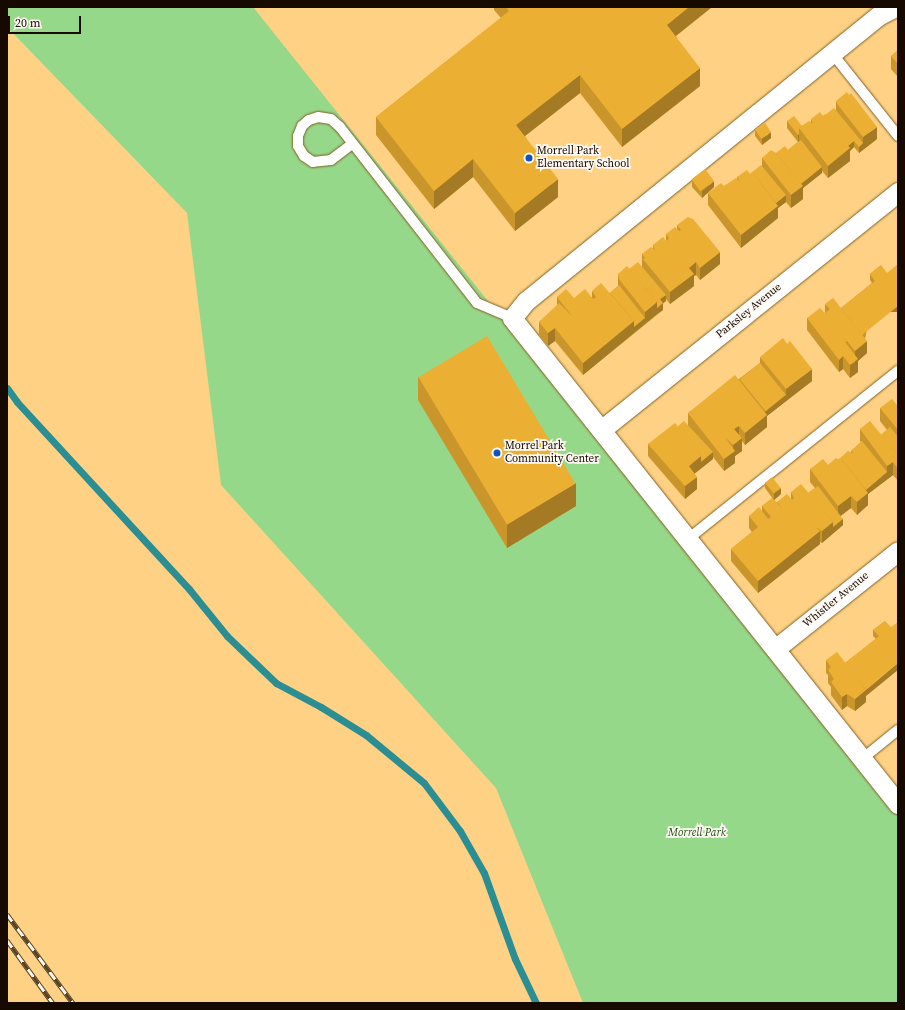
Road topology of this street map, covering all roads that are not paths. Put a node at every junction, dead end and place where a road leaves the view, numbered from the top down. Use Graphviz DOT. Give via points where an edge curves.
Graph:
graph roads {
  1 [pos="895,7"];
  2 [pos="832,53"];
  3 [pos="898,136"];
  4 [pos="352,144"];
  5 [pos="898,192"];
  6 [pos="512,318"];
  7 [pos="898,371"];
  8 [pos="601,430"];
  9 [pos="688,539"];
  10 [pos="898,551"];
  11 [pos="775,649"];
  12 [pos="898,730"];
  13 [pos="862,759"];
  14 [pos="898,804"];
  1 -- 2 [label="street" via="878,16"];
  2 -- 3 [label="lane"];
  2 -- 6 [label="street" via="526,301"];
  4 -- 4 [label="lane" via="331,119 318,117 302,126 298,136 298,146 304,156 313,162 331,160"];
  4 -- 6 [label="lane" via="477,303"];
  5 -- 8 [label="street, Parksley Avenue"];
  6 -- 8 [label="street"];
  7 -- 9 [label="lane"];
  8 -- 9 [label="street"];
  9 -- 11 [label="street"];
  10 -- 11 [label="street, Whistler Avenue"];
  11 -- 13 [label="street"];
  12 -- 13 [label="lane"];
  13 -- 14 [label="street"];
}
